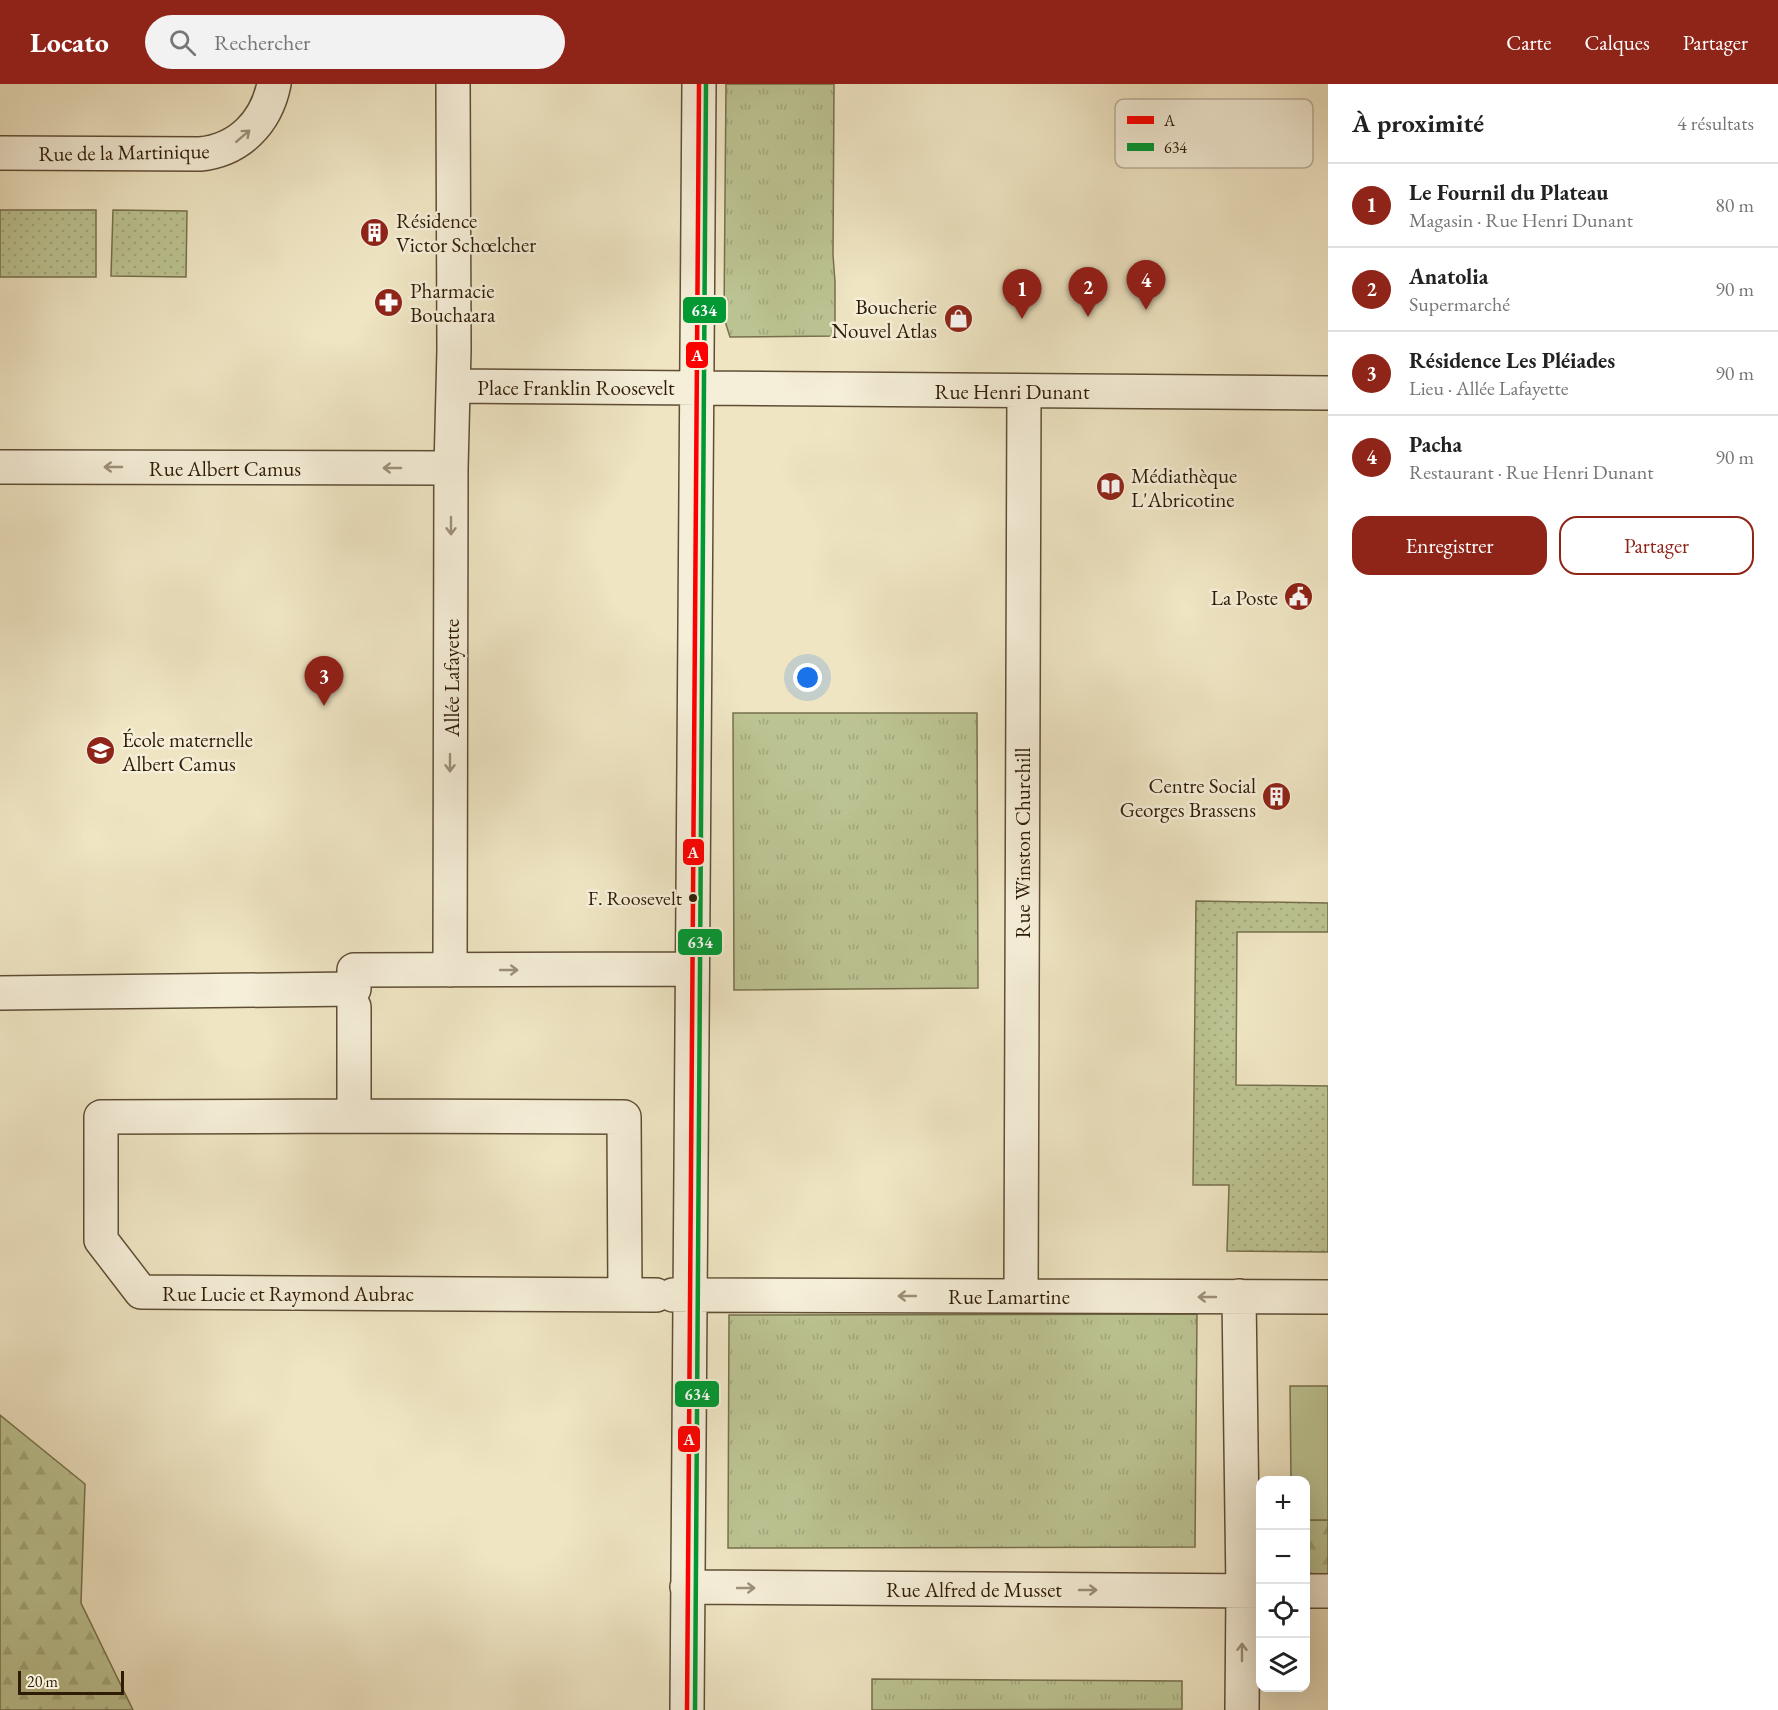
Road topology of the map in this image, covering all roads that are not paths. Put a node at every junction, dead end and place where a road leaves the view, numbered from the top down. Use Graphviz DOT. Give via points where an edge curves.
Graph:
graph roads {
  1 [pos="453,84"];
  2 [pos="270,96"];
  3 [pos="699,100"];
  4 [pos="0,153"];
  5 [pos="454,386"];
  6 [pos="696,388"];
  7 [pos="1024,391"];
  8 [pos="1328,393"];
  9 [pos="0,467"];
  10 [pos="451,468"];
  11 [pos="692,969"];
  12 [pos="450,970"];
  13 [pos="0,993"];
  14 [pos="354,1007"];
  15 [pos="354,1116"];
  16 [pos="661,1295"];
  17 [pos="1021,1296"];
  18 [pos="1239,1296"];
  19 [pos="1328,1297"];
  20 [pos="687,1587"];
  21 [pos="1252,1591"];
  22 [pos="1310,1591"];
  23 [pos="1328,1591"];
  24 [pos="687,1710"];
  25 [pos="1242,1710"];
  1 -- 5 [label="street, Place Franklin Roosevelt"];
  4 -- 2 [label="street, Rue de la Martinique, one-way" via="215,153 245,136"];
  3 -- 6 [label="street, Place Franklin Roosevelt"];
  5 -- 6 [label="street, Place Franklin Roosevelt"];
  5 -- 10 [label="street, Allée Lafayette"];
  6 -- 7 [label="street, Rue Henri Dunant"];
  6 -- 11 [label="street"];
  7 -- 8 [label="street, Rue Henri Dunant"];
  7 -- 17 [label="street, Rue Winston Churchill"];
  10 -- 9 [label="street, Rue Albert Camus, one-way"];
  10 -- 12 [label="street, Allée Lafayette, one-way"];
  12 -- 11 [label="street, one-way"];
  11 -- 16 [label="street"];
  12 -- 13 [label="street" via="354,970 354,989"];
  14 -- 15 [label="street"];
  15 -- 16 [label="street, Rue Lucie et Raymond Aubrac" via="624,1117"];
  15 -- 16 [label="street, Rue Lucie et Raymond Aubrac" via="101,1118 101,1240 141,1293"];
  17 -- 16 [label="street, Rue Lamartine, one-way"];
  16 -- 20 [label="street"];
  18 -- 17 [label="street, Rue Lamartine, one-way"];
  18 -- 19 [label="street, Rue Lamartine"];
  18 -- 21 [label="street"];
  20 -- 21 [label="street, Rue Alfred de Musset, one-way"];
  20 -- 24 [label="street"];
  25 -- 21 [label="street, one-way"];
  22 -- 23 [label="street"];
}
